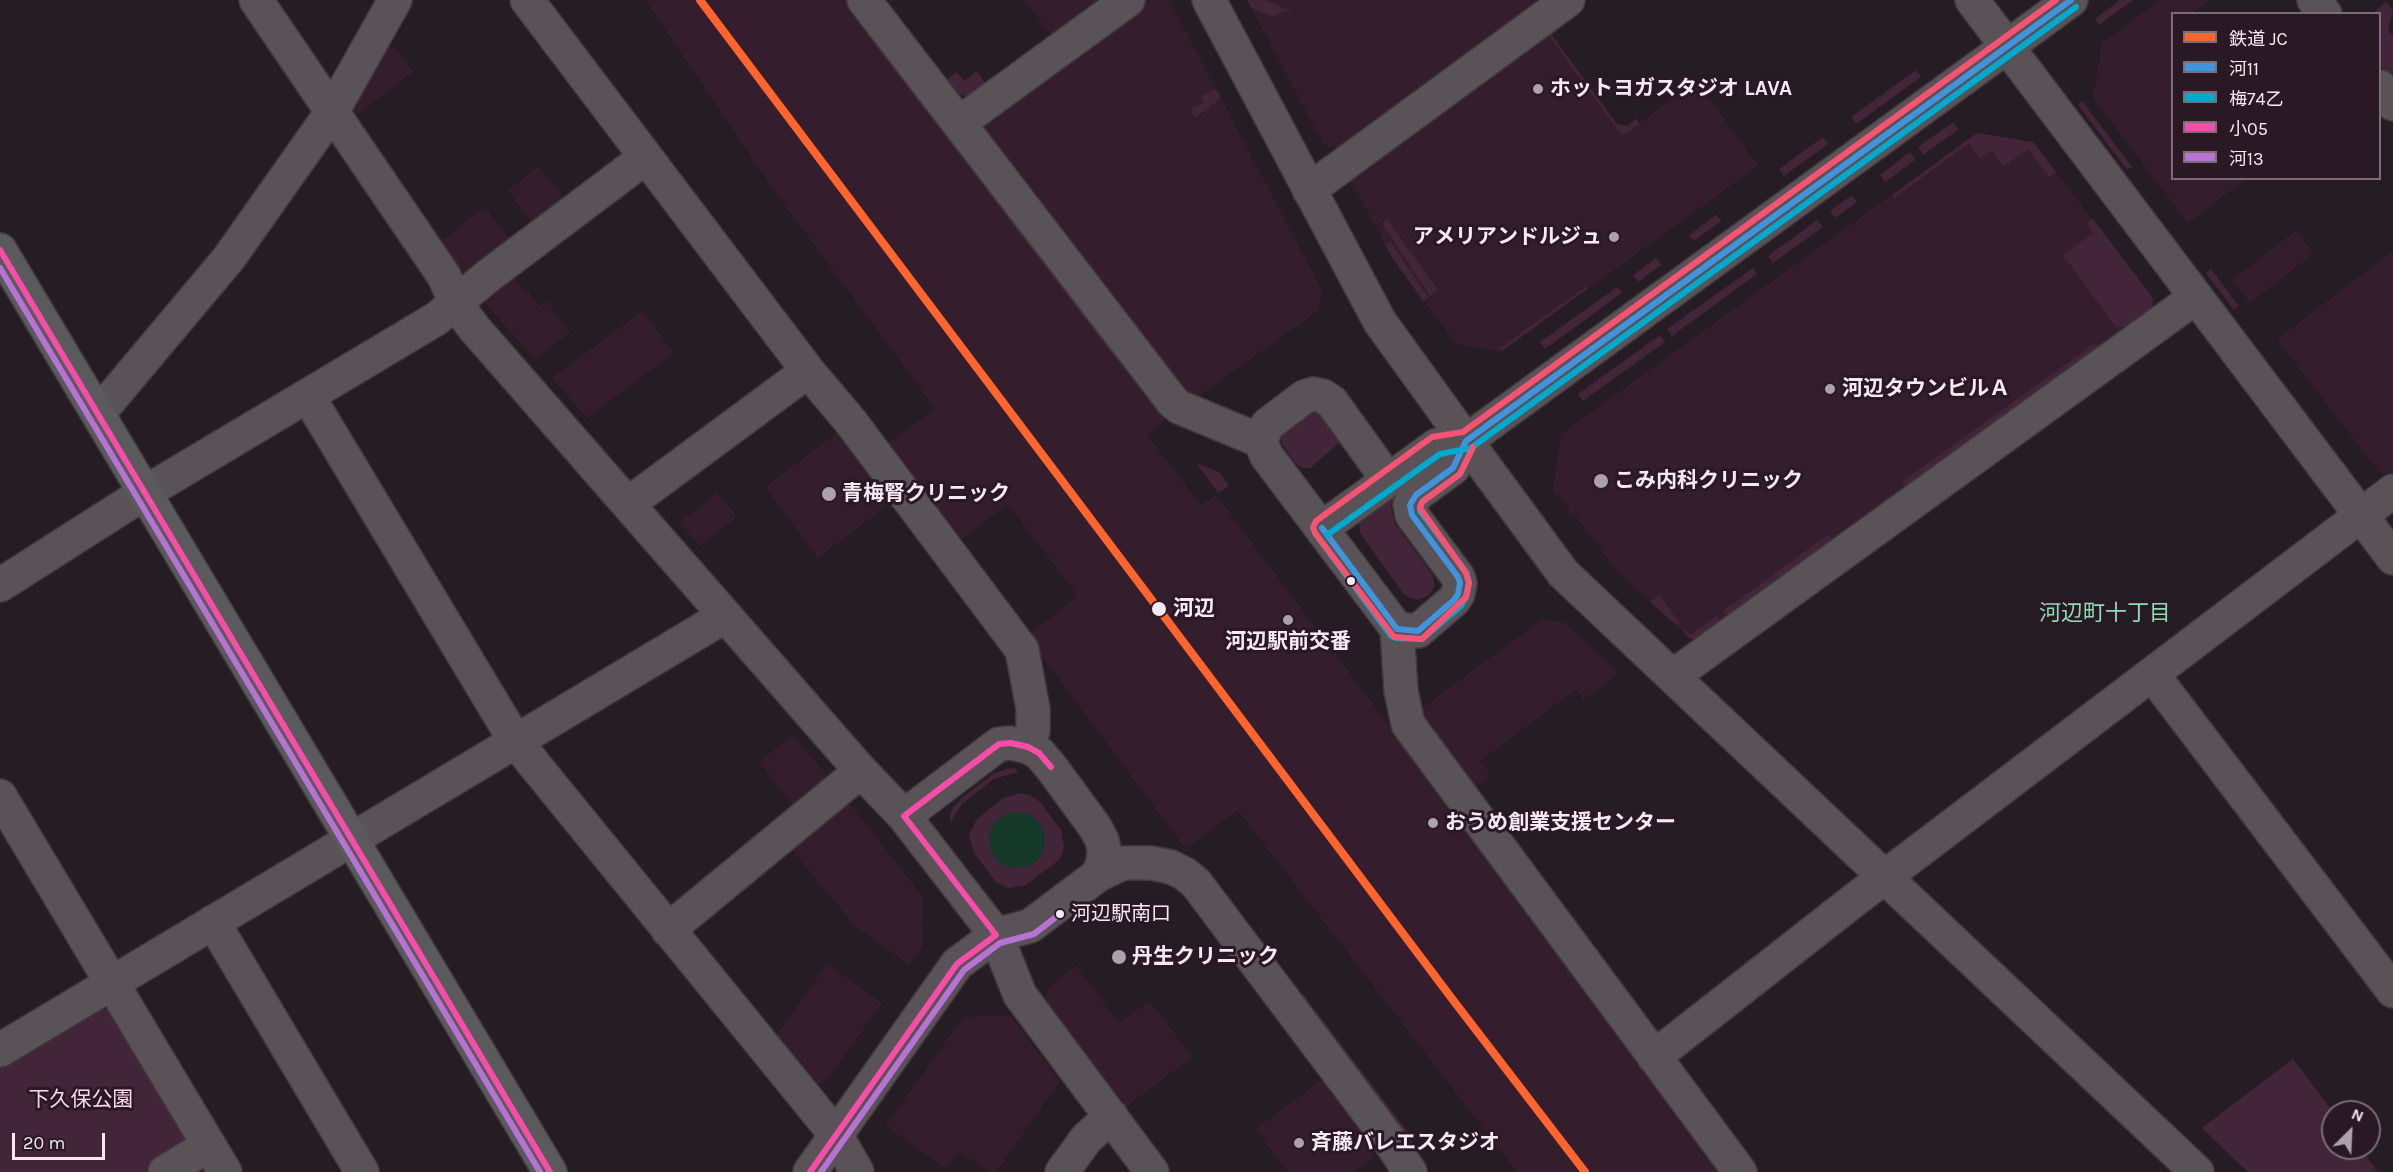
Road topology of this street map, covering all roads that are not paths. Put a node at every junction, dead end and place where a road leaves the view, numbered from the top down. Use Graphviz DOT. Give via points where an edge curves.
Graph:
graph roads {
  1 [pos="256,0"];
  2 [pos="395,0"];
  3 [pos="526,0"];
  4 [pos="864,0"];
  5 [pos="1128,0"];
  6 [pos="1209,0"];
  7 [pos="1568,0"];
  8 [pos="1972,0"];
  9 [pos="2072,0"];
  10 [pos="2314,0"];
  11 [pos="2323,12"];
  12 [pos="2007,47"];
  13 [pos="2381,89"];
  14 [pos="2393,104"];
  15 [pos="332,112"];
  16 [pos="960,123"];
  17 [pos="646,158"];
  18 [pos="1309,190"];
  19 [pos="0,250"];
  20 [pos="2196,297"];
  21 [pos="456,304"];
  22 [pos="808,370"];
  23 [pos="308,396"];
  24 [pos="98,414"];
  25 [pos="1261,441"];
  26 [pos="1466,441"];
  27 [pos="1388,480"];
  28 [pos="2393,491"];
  29 [pos="146,492"];
  30 [pos="628,504"];
  31 [pos="2361,515"];
  32 [pos="1322,528"];
  33 [pos="2393,558"];
  34 [pos="0,585"];
  35 [pos="725,616"];
  36 [pos="1397,629"];
  37 [pos="2152,674"];
  38 [pos="1672,676"];
  39 [pos="516,742"];
  40 [pos="1029,747"];
  41 [pos="861,771"];
  42 [pos="0,796"];
  43 [pos="904,816"];
  44 [pos="352,840"];
  45 [pos="1098,875"];
  46 [pos="1886,878"];
  47 [pos="213,922"];
  48 [pos="668,930"];
  49 [pos="996,935"];
  50 [pos="111,983"];
  51 [pos="2393,992"];
  52 [pos="0,1050"];
  53 [pos="1654,1057"];
  54 [pos="1111,1116"];
  55 [pos="836,1135"];
  56 [pos="217,1159"];
  57 [pos="1395,1167"];
  58 [pos="165,1172"];
  59 [pos="362,1172"];
  60 [pos="550,1172"];
  61 [pos="810,1172"];
  62 [pos="857,1172"];
  63 [pos="1062,1172"];
  64 [pos="1152,1172"];
  65 [pos="1740,1172"];
  66 [pos="2197,1172"];
  1 -- 15 [label="street"];
  2 -- 15 [label="street"];
  3 -- 17 [label="street"];
  4 -- 16 [label="street"];
  5 -- 16 [label="street"];
  6 -- 18 [label="street"];
  7 -- 18 [label="street"];
  8 -- 12 [label="street"];
  9 -- 12 [label="street"];
  10 -- 11 [label="street"];
  12 -- 20 [label="street"];
  12 -- 26 [label="street"];
  13 -- 14 [label="street"];
  15 -- 21 [label="street" via="444,276"];
  15 -- 24 [label="street" via="216,275"];
  16 -- 25 [label="street" via="1173,402"];
  17 -- 21 [label="street"];
  17 -- 22 [label="street"];
  18 -- 26 [label="street" via="1380,322"];
  19 -- 24 [label="main road"];
  20 -- 31 [label="street"];
  20 -- 38 [label="street"];
  21 -- 23 [label="street"];
  21 -- 30 [label="street"];
  22 -- 30 [label="street"];
  22 -- 40 [label="street" via="1022,650 1034,715"];
  23 -- 29 [label="street"];
  23 -- 39 [label="street"];
  24 -- 29 [label="main road"];
  25 -- 27 [label="street" via="1268,425 1304,397 1323,396 1332,402"];
  25 -- 32 [label="street" via="1266,455"];
  26 -- 27 [label="street" via="1437,445"];
  26 -- 36 [label="street" via="1453,468 1416,495 1410,510 1458,577 1458,594 1418,630"];
  26 -- 38 [label="street" via="1563,573"];
  27 -- 32 [label="street"];
  28 -- 31 [label="street"];
  29 -- 34 [label="street"];
  29 -- 44 [label="main road"];
  30 -- 35 [label="street"];
  31 -- 33 [label="street"];
  31 -- 37 [label="street"];
  32 -- 36 [label="street"];
  35 -- 39 [label="street"];
  35 -- 41 [label="street"];
  36 -- 53 [label="street" via="1399,680 1408,724"];
  37 -- 46 [label="street"];
  37 -- 51 [label="street"];
  38 -- 46 [label="street"];
  39 -- 44 [label="street"];
  39 -- 48 [label="street"];
  40 -- 43 [label="street" via="999,744"];
  40 -- 45 [label="street" via="1045,760 1098,833 1104,850"];
  41 -- 43 [label="street"];
  41 -- 48 [label="street"];
  42 -- 50 [label="street"];
  43 -- 49 [label="street"];
  44 -- 47 [label="street"];
  44 -- 60 [label="main road"];
  45 -- 49 [label="street" via="1030,926"];
  45 -- 57 [label="street" via="1123,864 1151,863 1171,867 1189,877 1387,1137"];
  46 -- 53 [label="street"];
  46 -- 66 [label="street"];
  47 -- 50 [label="street"];
  47 -- 59 [label="street"];
  48 -- 55 [label="street"];
  49 -- 54 [label="street" via="1020,995"];
  49 -- 55 [label="street" via="957,964"];
  50 -- 52 [label="street"];
  50 -- 56 [label="street"];
  53 -- 65 [label="street"];
  54 -- 63 [label="street" via="1086,1139"];
  54 -- 64 [label="street"];
  55 -- 61 [label="street"];
  55 -- 62 [label="street"];
  56 -- 58 [label="street"];
}
